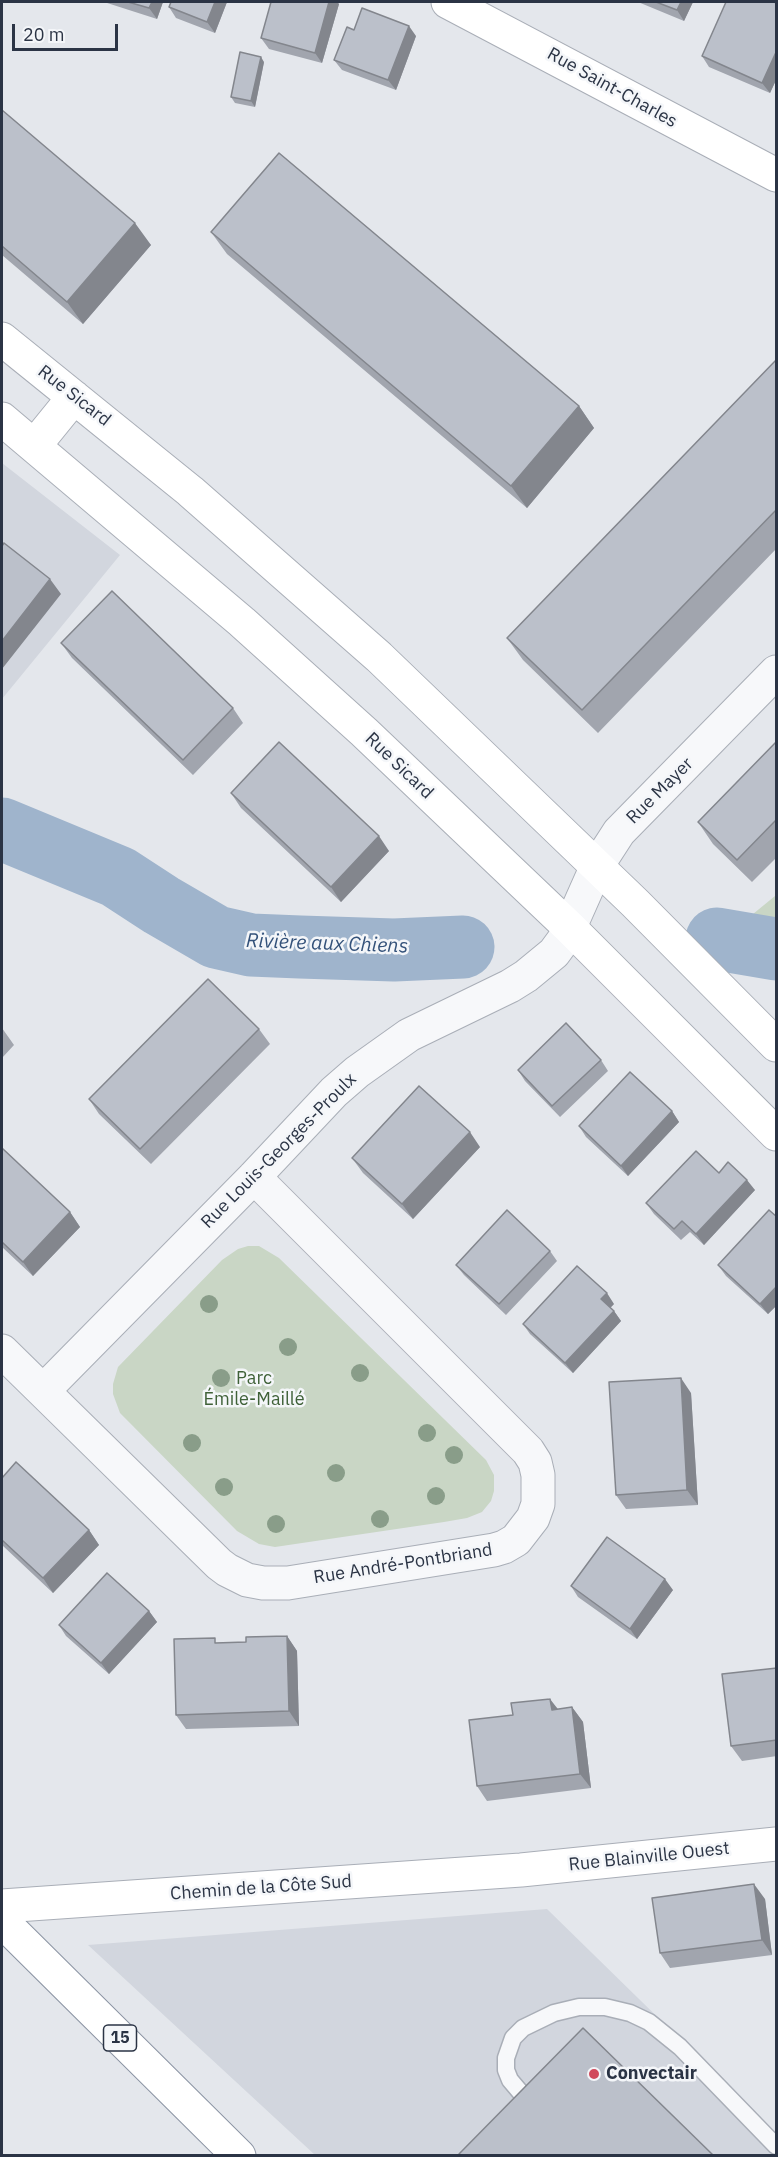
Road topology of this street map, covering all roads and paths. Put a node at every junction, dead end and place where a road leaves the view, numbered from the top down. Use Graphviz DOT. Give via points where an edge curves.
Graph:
graph roads {
  1 [pos="448,2"];
  2 [pos="777,175"];
  3 [pos="2,339"];
  4 [pos="74,397"];
  5 [pos="2,419"];
  6 [pos="35,446"];
  7 [pos="777,672"];
  8 [pos="597,866"];
  9 [pos="569,927"];
  10 [pos="777,1045"];
  11 [pos="777,1134"];
  12 [pos="254,1177"];
  13 [pos="2,1351"];
  14 [pos="44,1390"];
  15 [pos="777,1844"];
  16 [pos="520,1870"];
  17 [pos="2,1906"];
  18 [pos="2,1921"];
  19 [pos="532,2106"];
  20 [pos="777,2146"];
  21 [pos="239,2156"];
  1 -- 2 [label="main road, Rue Saint-Charles"];
  3 -- 4 [label="main road, Rue Sicard"];
  4 -- 6 [label="main road"];
  4 -- 8 [label="main road, Rue Sicard" via="239,532 380,657"];
  5 -- 6 [label="main road, Rue Sicard"];
  6 -- 9 [label="main road, Rue Sicard" via="286,661"];
  7 -- 8 [label="street, Rue Mayer" via="619,832"];
  8 -- 9 [label="street, Rue Mayer"];
  8 -- 10 [label="main road, Rue Sicard"];
  9 -- 11 [label="main road, Rue Sicard"];
  9 -- 12 [label="street, Rue Louis-Georges-Proulx" via="554,953 526,976 409,1035 357,1072"];
  12 -- 14 [label="street, Rue Louis-Georges-Proulx"];
  12 -- 14 [label="street, Rue André-Pontbriand" via="536,1462 538,1504 533,1518 516,1540 486,1552 300,1581 275,1584 247,1580 219,1564"];
  13 -- 14 [label="street, Rue André-Pontbriand"];
  15 -- 16 [label="main road, Rue Blainville Ouest"];
  16 -- 17 [label="main road, Chemin de la Côte Sud"];
  18 -- 21 [label="main road, 15"];
  19 -- 20 [label="lane" via="506,2070 513,2038 523,2028 554,2013 579,2007 605,2007 649,2022 680,2047"];
}
